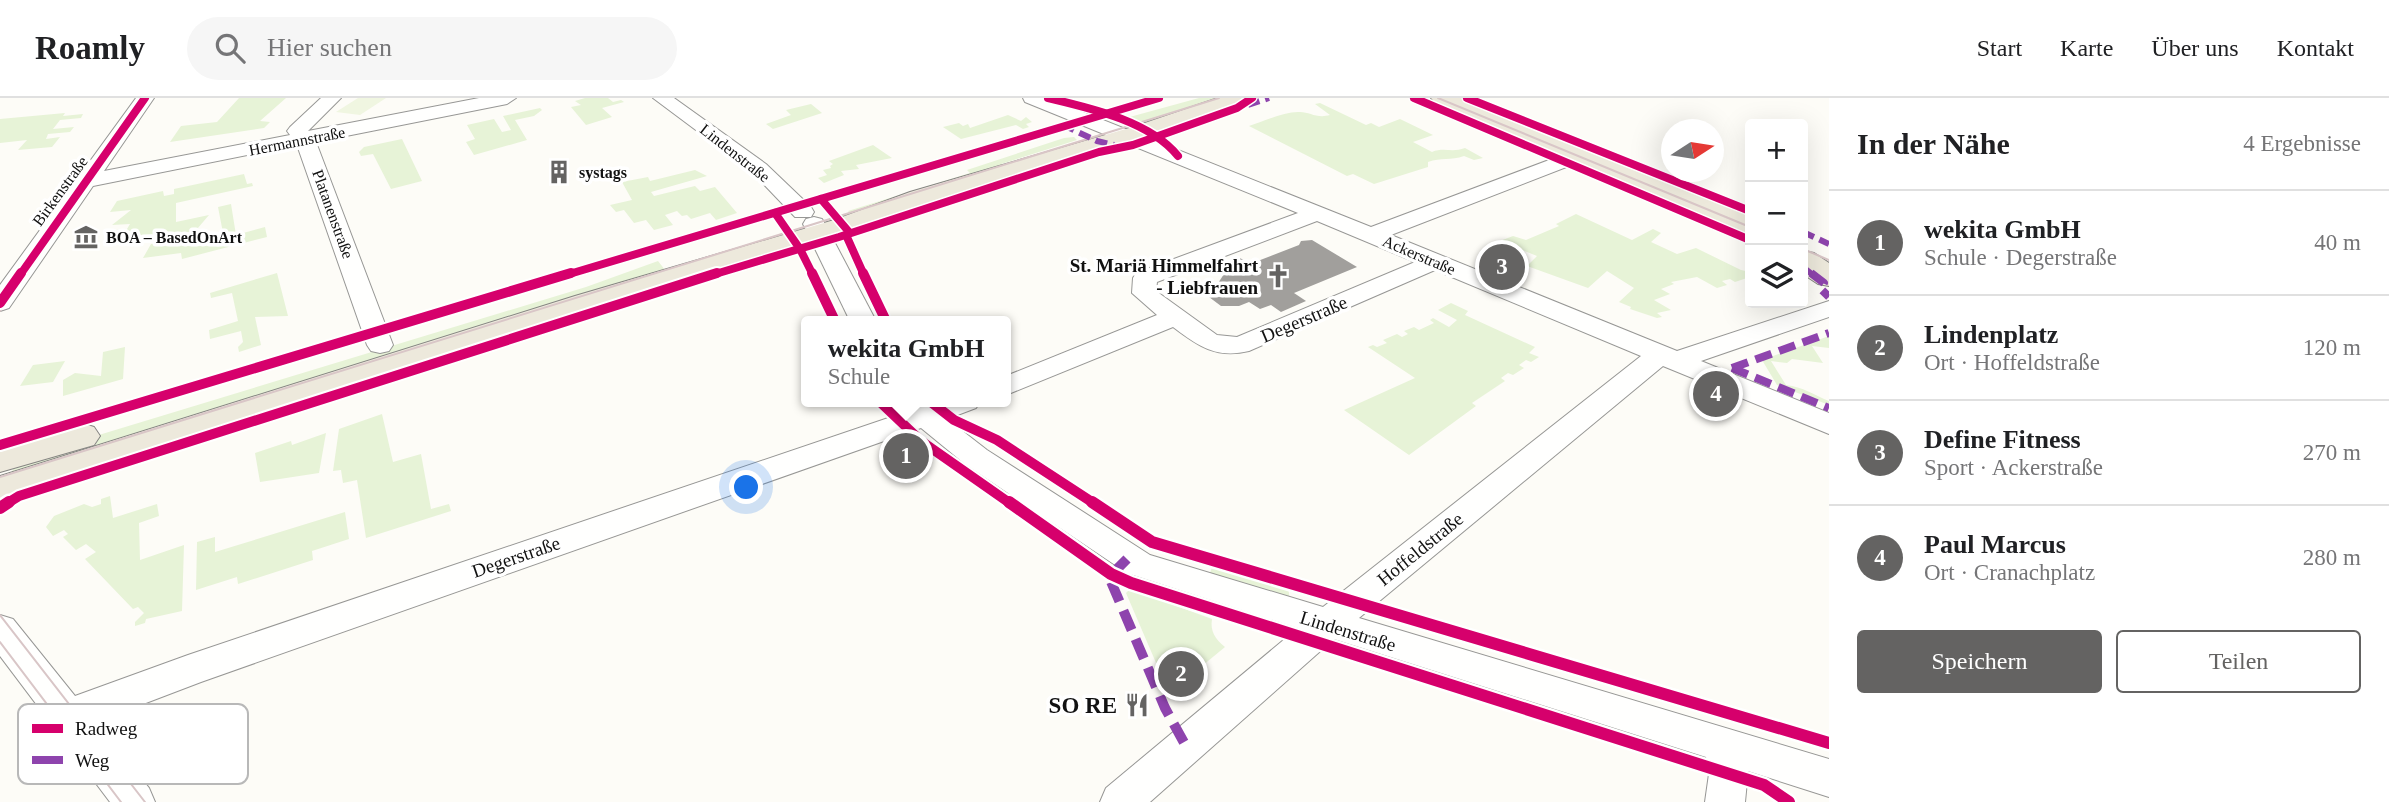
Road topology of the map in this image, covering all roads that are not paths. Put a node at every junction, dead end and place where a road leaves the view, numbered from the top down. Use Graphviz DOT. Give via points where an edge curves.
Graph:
graph roads {
  1 [pos="145,98"];
  2 [pos="332,98"];
  3 [pos="507,98"];
  4 [pos="662,98"];
  5 [pos="1032,98"];
  6 [pos="1188,98"];
  7 [pos="1244,98"];
  8 [pos="1443,98"];
  9 [pos="1093,124"];
  10 [pos="1127,136"];
  11 [pos="305,139"];
  12 [pos="1580,155"];
  13 [pos="1008,170"];
  14 [pos="87,181"];
  15 [pos="1318,213"];
  16 [pos="812,223"];
  17 [pos="1745,224"];
  18 [pos="1371,235"];
  19 [pos="1808,249"];
  20 [pos="1829,258"];
  21 [pos="1435,262"];
  22 [pos="1808,263"];
  23 [pos="1829,277"];
  24 [pos="0,303"];
  25 [pos="1829,309"];
  26 [pos="860,316"];
  27 [pos="1175,317"];
  28 [pos="380,345"];
  29 [pos="1667,358"];
  30 [pos="1011,384"];
  31 [pos="935,407"];
  32 [pos="916,410"];
  33 [pos="1829,424"];
  34 [pos="0,459"];
  35 [pos="0,491"];
  36 [pos="1327,624"];
  37 [pos="0,629"];
  38 [pos="58,704"];
  39 [pos="99,704"];
  40 [pos="1724,747"];
  41 [pos="1829,778"];
  42 [pos="121,784"];
  43 [pos="135,802"];
  44 [pos="1120,802"];
  45 [pos="1726,802"];
  1 -- 14 [label="street, Birkenstraße"];
  2 -- 11 [label="street" via="297,131"];
  3 -- 11 [label="street, Hermannstraße"];
  4 -- 16 [label="street, Lindenstraße" via="759,168"];
  5 -- 9 [label="street, Ackerstraße"];
  6 -- 9 [label="main road"];
  7 -- 10 [label="main road"];
  8 -- 12 [label="main road"];
  9 -- 10 [label="street, Ackerstraße"];
  9 -- 13 [label="main road" via="1094,137 1018,161"];
  9 -- 16 [label="main road" via="949,171 942,179"];
  10 -- 13 [label="main road"];
  10 -- 15 [label="street, Ackerstraße"];
  11 -- 14 [label="street, Hermannstraße"];
  11 -- 28 [label="street, Platanenstraße"];
  12 -- 17 [label="main road"];
  12 -- 18 [label="street"];
  13 -- 16 [label="main road"];
  14 -- 24 [label="street, Birkenstraße"];
  15 -- 18 [label="street, Ackerstraße"];
  15 -- 27 [label="street, Degerstraße" via="1145,278 1144,293"];
  16 -- 26 [label="street, Lindenstraße"];
  16 -- 28 [label="main road"];
  16 -- 35 [label="main road" via="686,275"];
  18 -- 21 [label="street, Ackerstraße"];
  19 -- 20 [label="main road"];
  21 -- 27 [label="street, Degerstraße" via="1240,345 1210,343"];
  21 -- 29 [label="street, Ackerstraße"];
  22 -- 23 [label="main road"];
  25 -- 29 [label="street, Hoffeldstraße"];
  27 -- 30 [label="street"];
  28 -- 34 [label="main road"];
  29 -- 33 [label="street, Ackerstraße"];
  29 -- 36 [label="street, Hoffeldstraße"];
  31 -- 32 [label="street, Degerstraße"];
  32 -- 36 [label="street, Lindenstraße" via="976,457 1128,559"];
  32 -- 39 [label="street, Degerstraße" via="823,450"];
  36 -- 40 [label="street, Lindenstraße"];
  36 -- 44 [label="street, Hoffeldstraße"];
  37 -- 38 [label="street"];
  40 -- 41 [label="street, Lindenstraße"];
  40 -- 45 [label="street" via="1729,774"];
  42 -- 43 [label="street"];
}
